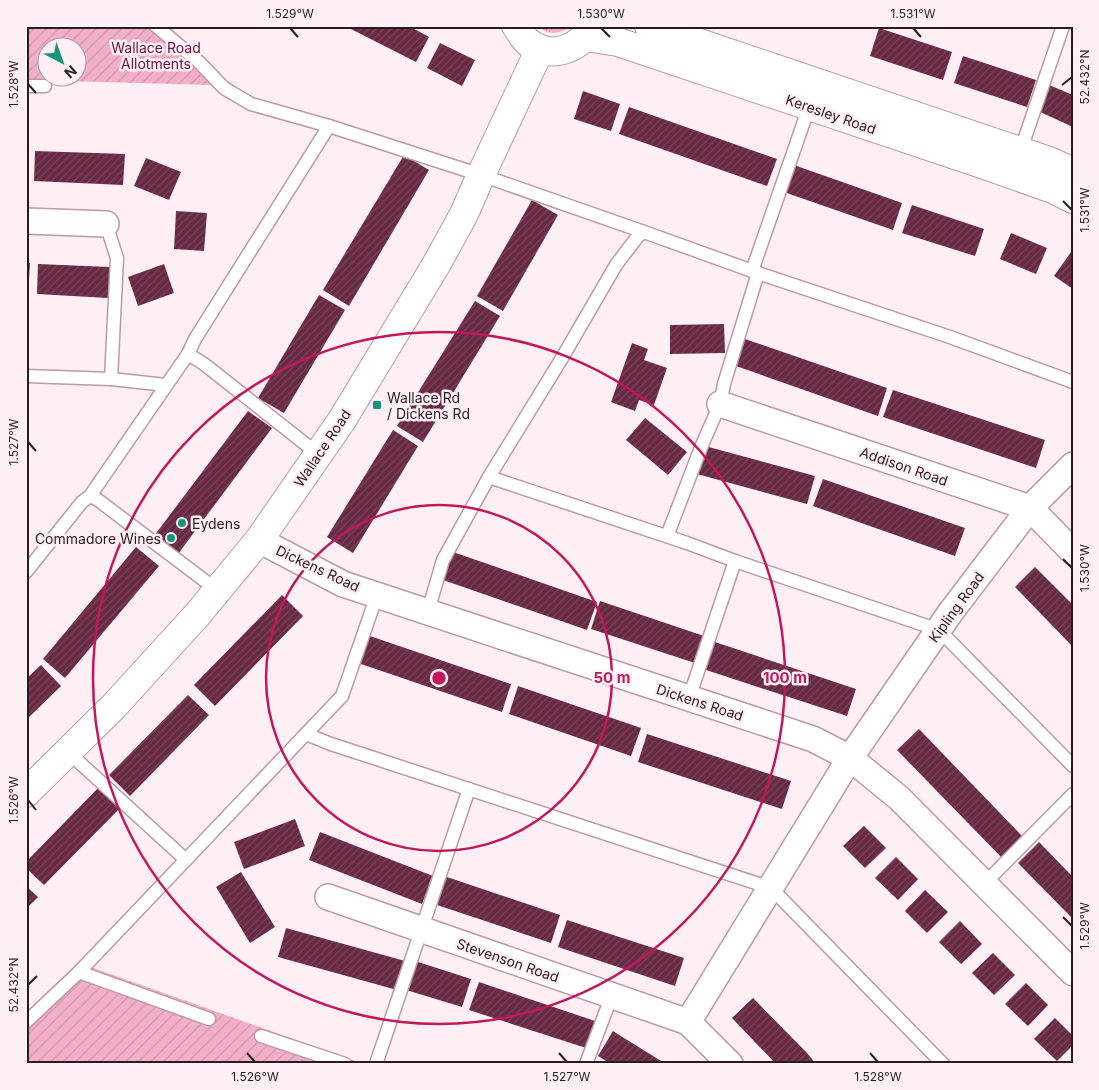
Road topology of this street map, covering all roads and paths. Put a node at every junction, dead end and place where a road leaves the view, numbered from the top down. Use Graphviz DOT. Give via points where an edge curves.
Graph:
graph roads {
  1 [pos="156,26"];
  2 [pos="516,26"];
  3 [pos="649,26"];
  4 [pos="1063,26"];
  5 [pos="590,32"];
  6 [pos="540,49"];
  7 [pos="809,106"];
  8 [pos="329,126"];
  9 [pos="1020,152"];
  10 [pos="1073,172"];
  11 [pos="480,175"];
  12 [pos="1073,198"];
  13 [pos="26,221"];
  14 [pos="106,224"];
  15 [pos="644,232"];
  16 [pos="755,272"];
  17 [pos="188,354"];
  18 [pos="26,376"];
  19 [pos="111,379"];
  20 [pos="1073,382"];
  21 [pos="166,385"];
  22 [pos="720,404"];
  23 [pos="318,454"];
  24 [pos="1073,465"];
  25 [pos="489,478"];
  26 [pos="90,496"];
  27 [pos="1030,508"];
  28 [pos="667,536"];
  29 [pos="259,540"];
  30 [pos="1073,552"];
  31 [pos="735,561"];
  32 [pos="26,572"];
  33 [pos="217,590"];
  34 [pos="377,595"];
  35 [pos="428,611"];
  36 [pos="939,630"];
  37 [pos="689,698"];
  38 [pos="306,734"];
  39 [pos="68,752"];
  40 [pos="850,758"];
  41 [pos="1073,766"];
  42 [pos="469,789"];
  43 [pos="26,793"];
  44 [pos="1073,794"];
  45 [pos="186,860"];
  46 [pos="984,884"];
  47 [pos="770,888"];
  48 [pos="328,897"];
  49 [pos="421,929"];
  50 [pos="79,972"];
  51 [pos="1073,973"];
  52 [pos="612,996"];
  53 [pos="209,1019"];
  54 [pos="26,1022"];
  55 [pos="688,1022"];
  56 [pos="261,1036"];
  57 [pos="345,1064"];
  58 [pos="376,1064"];
  59 [pos="586,1064"];
  60 [pos="730,1064"];
  61 [pos="943,1064"];
  1 -- 8 [label="lane" via="224,88 251,104"];
  2 -- 6 [label="main road" via="528,42"];
  3 -- 9 [label="main road, Keresley Road"];
  4 -- 9 [label="lane"];
  5 -- 6 [label="main road" via="573,48 558,52"];
  5 -- 7 [label="main road, Keresley Road"];
  6 -- 11 [label="main road, Wallace Road"];
  7 -- 12 [label="main road, Keresley Road"];
  7 -- 16 [label="lane"];
  8 -- 11 [label="lane"];
  8 -- 17 [label="lane"];
  9 -- 10 [label="main road, Keresley Road"];
  11 -- 15 [label="lane"];
  11 -- 23 [label="main road, Wallace Road" via="464,214 436,265"];
  13 -- 14 [label="street"];
  14 -- 19 [label="lane" via="117,258"];
  15 -- 16 [label="lane"];
  15 -- 25 [label="lane" via="616,265"];
  16 -- 20 [label="lane"];
  16 -- 22 [label="lane"];
  17 -- 21 [label="lane"];
  17 -- 23 [label="lane"];
  18 -- 19 [label="lane"];
  19 -- 21 [label="lane"];
  21 -- 26 [label="lane"];
  22 -- 27 [label="street, Addison Road"];
  22 -- 28 [label="lane"];
  23 -- 29 [label="main road, Wallace Road"];
  24 -- 27 [label="street, Kipling Road"];
  25 -- 28 [label="lane"];
  25 -- 35 [label="lane" via="443,560"];
  26 -- 32 [label="lane"];
  26 -- 33 [label="lane"];
  27 -- 30 [label="street, Addison Road"];
  27 -- 36 [label="street, Kipling Road"];
  28 -- 31 [label="lane"];
  29 -- 33 [label="main road, Wallace Road"];
  29 -- 34 [label="street, Dickens Road" via="343,584"];
  31 -- 36 [label="lane"];
  31 -- 37 [label="lane"];
  33 -- 39 [label="main road, Wallace Road" via="114,706"];
  34 -- 35 [label="street, Dickens Road"];
  34 -- 38 [label="lane" via="342,696"];
  35 -- 37 [label="street, Dickens Road"];
  36 -- 40 [label="street, Kipling Road"];
  36 -- 41 [label="lane"];
  37 -- 40 [label="street, Dickens Road" via="813,739"];
  38 -- 42 [label="lane"];
  38 -- 45 [label="lane"];
  39 -- 43 [label="main road, Wallace Road"];
  39 -- 45 [label="lane"];
  40 -- 46 [label="street, Dickens Road" via="899,798"];
  40 -- 47 [label="street"];
  42 -- 47 [label="lane"];
  42 -- 49 [label="lane"];
  44 -- 46 [label="lane"];
  45 -- 50 [label="lane"];
  46 -- 51 [label="street, Dickens Road"];
  47 -- 55 [label="street"];
  47 -- 61 [label="lane"];
  48 -- 49 [label="street, Stevenson Road"];
  49 -- 52 [label="street, Stevenson Road"];
  49 -- 58 [label="lane"];
  50 -- 53 [label="lane"];
  50 -- 54 [label="lane"];
  52 -- 55 [label="street, Stevenson Road"];
  52 -- 59 [label="lane"];
  55 -- 60 [label="street, Stevenson Road"];
  56 -- 57 [label="lane"];
}
